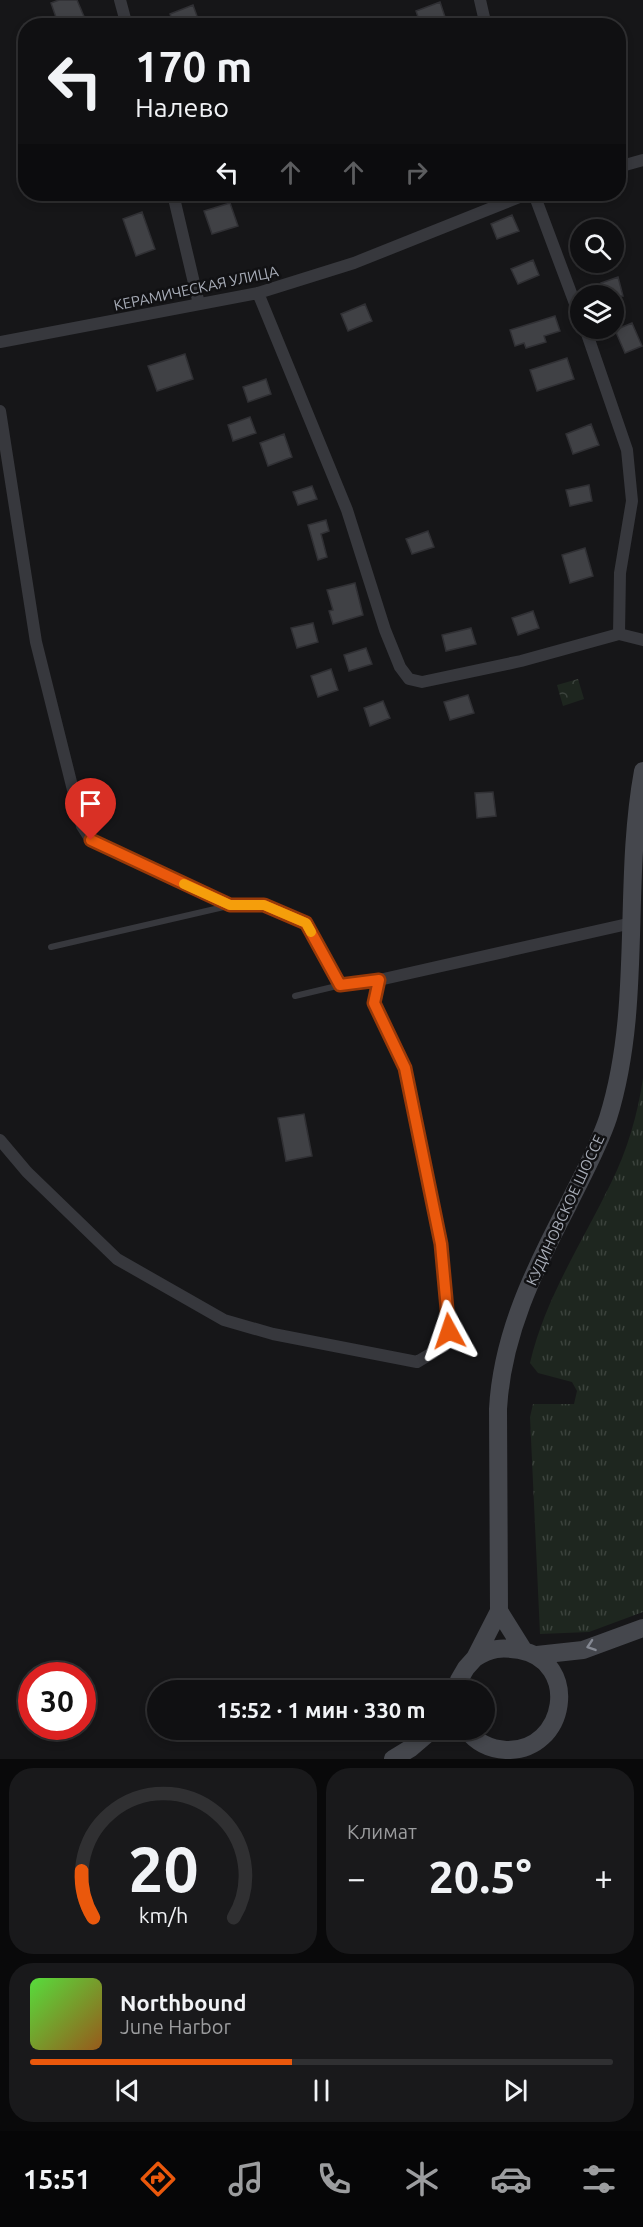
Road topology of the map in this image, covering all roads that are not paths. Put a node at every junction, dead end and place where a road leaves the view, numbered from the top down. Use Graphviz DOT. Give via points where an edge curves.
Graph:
graph roads {
  1 [pos="120,0"];
  2 [pos="480,0"];
  3 [pos="125,18"];
  4 [pos="484,18"];
  5 [pos="643,160"];
  6 [pos="626,165"];
  7 [pos="175,201"];
  8 [pos="509,201"];
  9 [pos="537,201"];
  10 [pos="570,290"];
  11 [pos="258,293"];
  12 [pos="200,304"];
  13 [pos="589,339"];
  14 [pos="0,342"];
  15 [pos="0,411"];
  16 [pos="619,634"];
  17 [pos="643,640"];
  18 [pos="643,771"];
  19 [pos="230,905"];
  20 [pos="632,923"];
  21 [pos="51,946"];
  22 [pos="379,980"];
  23 [pos="340,985"];
  24 [pos="295,996"];
  25 [pos="0,1140"];
  26 [pos="499,1611"];
  27 [pos="643,1628"];
  28 [pos="531,1653"];
  29 [pos="476,1658"];
  30 [pos="460,1680"];
  31 [pos="420,1740"];
  32 [pos="478,1740"];
  33 [pos="531,1752"];
  34 [pos="501,1754"];
  35 [pos="393,1759"];
  1 -- 3 [label="street"];
  2 -- 4 [label="street"];
  5 -- 6 [label="street"];
  7 -- 12 [label="street"];
  8 -- 11 [label="street, КЕРАМИЧЕСКАЯ УЛИЦА" via="354,263"];
  9 -- 10 [label="street"];
  11 -- 12 [label="street, КЕРАМИЧЕСКАЯ УЛИЦА"];
  11 -- 16 [label="street" via="347,510 385,630 409,679 422,682 521,661"];
  12 -- 14 [label="street, КЕРАМИЧЕСКАЯ УЛИЦА"];
  13 -- 16 [label="street" via="627,450 632,501 620,573"];
  15 -- 19 [label="street" via="36,642 82,826 91,840"];
  16 -- 17 [label="street"];
  18 -- 20 [label="main road, КУДИНОВСКОЕ ШОССЕ"];
  19 -- 21 [label="lane"];
  19 -- 23 [label="street" via="264,905 306,923"];
  20 -- 22 [label="street"];
  20 -- 26 [label="main road, КУДИНОВСКОЕ ШОССЕ" via="627,1021 608,1118 535,1272 504,1358 498,1419"];
  22 -- 23 [label="street"];
  22 -- 25 [label="street" via="374,1003 405,1068 441,1244 449,1331 444,1346 417,1362 273,1334 224,1320 117,1259 27,1172"];
  23 -- 24 [label="lane"];
  26 -- 28 [label="main road"];
  26 -- 29 [label="main road, КУДИНОВСКОЕ ШОССЕ"];
  27 -- 28 [label="main road, one-way" via="583,1650"];
  28 -- 29 [label="main road" via="502,1647"];
  28 -- 33 [label="main road" via="553,1673 560,1696 550,1730"];
  29 -- 30 [label="main road, КУДИНОВСКОЕ ШОССЕ"];
  31 -- 35 [label="main road"];
  32 -- 34 [label="main road"];
  33 -- 34 [label="main road" via="514,1750"];
}
